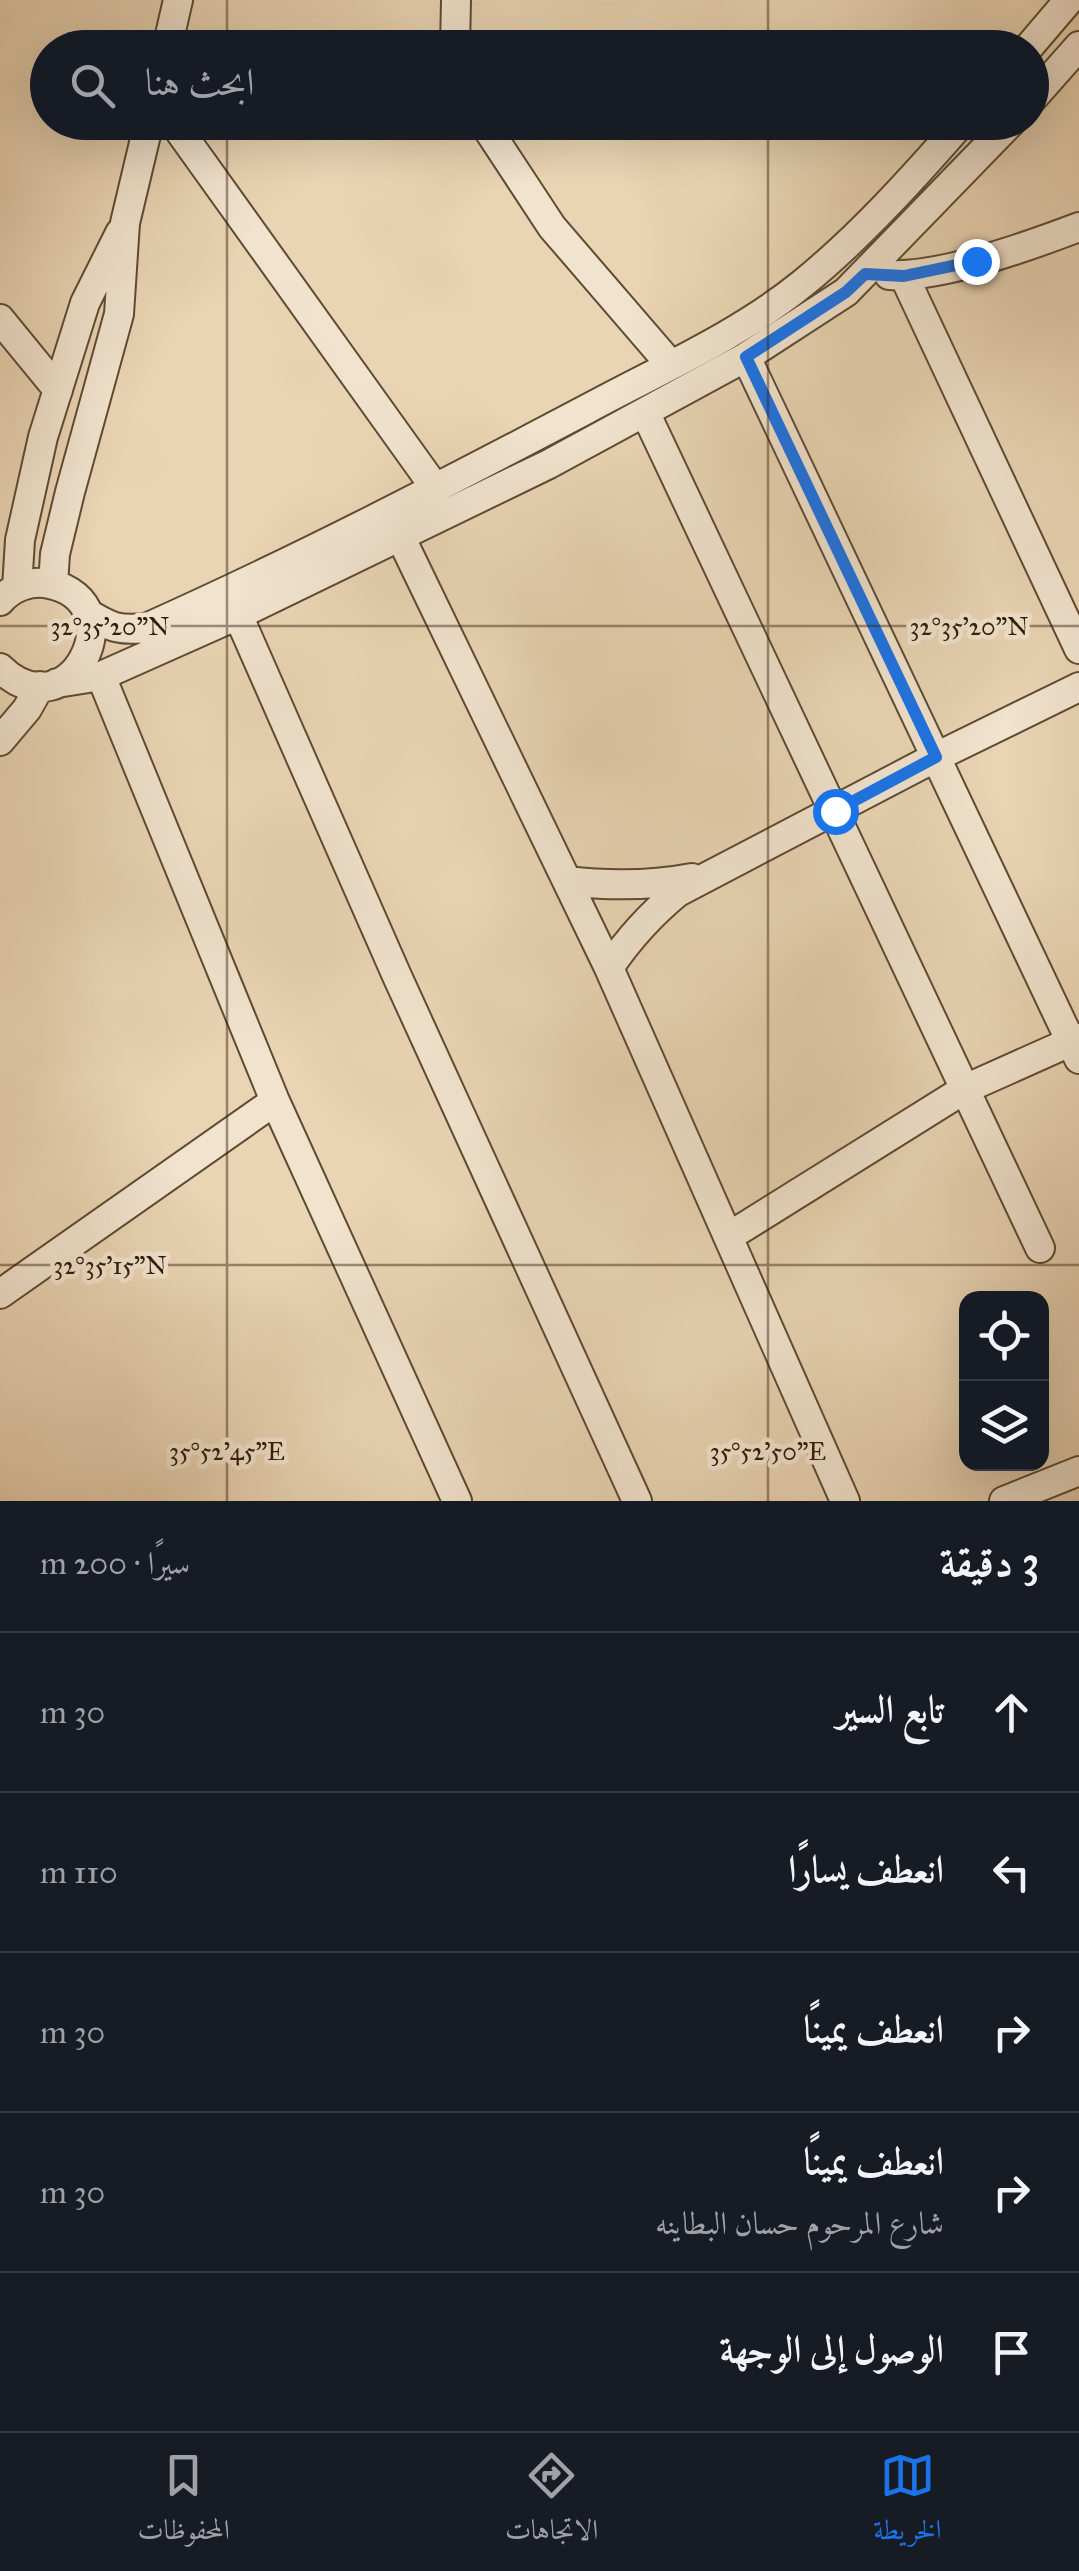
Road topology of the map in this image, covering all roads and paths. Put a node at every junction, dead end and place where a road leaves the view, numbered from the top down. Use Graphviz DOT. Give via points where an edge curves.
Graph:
graph roads {
  1 [pos="178,0"];
  2 [pos="456,0"];
  3 [pos="1069,0"];
  4 [pos="170,30"];
  5 [pos="455,30"];
  6 [pos="1043,30"];
  7 [pos="1079,46"];
  8 [pos="1049,80"];
  9 [pos="145,140"];
  10 [pos="187,140"];
  11 [pos="495,140"];
  12 [pos="945,140"];
  13 [pos="994,140"];
  14 [pos="126,223"];
  15 [pos="1076,236"];
  16 [pos="830,260"];
  17 [pos="865,274"];
  18 [pos="904,276"];
  19 [pos="0,319"];
  20 [pos="746,357"];
  21 [pos="670,364"];
  22 [pos="58,390"];
  23 [pos="645,412"];
  24 [pos="436,489"];
  25 [pos="400,536"];
  26 [pos="53,584"];
  27 [pos="5,594"];
  28 [pos="87,613"];
  29 [pos="238,615"];
  30 [pos="1079,649"];
  31 [pos="0,668"];
  32 [pos="101,676"];
  33 [pos="48,685"];
  34 [pos="1079,686"];
  35 [pos="0,740"];
  36 [pos="936,757"];
  37 [pos="835,811"];
  38 [pos="708,874"];
  39 [pos="567,880"];
  40 [pos="609,968"];
  41 [pos="1076,1046"];
  42 [pos="964,1090"];
  43 [pos="275,1102"];
  44 [pos="728,1237"];
  45 [pos="1040,1248"];
  46 [pos="0,1294"];
  47 [pos="1079,1471"];
  48 [pos="457,1501"];
  49 [pos="637,1501"];
  50 [pos="845,1501"];
  51 [pos="1004,1501"];
  1 -- 4 [label="street"];
  2 -- 5 [label="street"];
  3 -- 6 [label="street"];
  7 -- 8 [label="street"];
  9 -- 14 [label="street"];
  10 -- 24 [label="street"];
  11 -- 21 [label="street" via="552,227"];
  12 -- 16 [label="street"];
  13 -- 17 [label="street"];
  14 -- 22 [label="street" via="85,303"];
  14 -- 26 [label="street" via="119,314 70,492"];
  15 -- 18 [label="street"];
  16 -- 17 [label="street"];
  16 -- 21 [label="street" via="743,325"];
  17 -- 18 [label="street"];
  17 -- 20 [label="street"];
  18 -- 30 [label="street"];
  19 -- 22 [label="street"];
  20 -- 23 [label="street"];
  20 -- 36 [label="street"];
  21 -- 24 [label="street"];
  22 -- 27 [label="street"];
  23 -- 25 [label="street"];
  23 -- 37 [label="street"];
  24 -- 28 [label="street" via="146,628 112,628"];
  25 -- 29 [label="street"];
  25 -- 39 [label="street"];
  26 -- 27 [label="street"];
  26 -- 28 [label="street"];
  28 -- 33 [label="street" via="87,655 76,672"];
  29 -- 32 [label="street"];
  29 -- 49 [label="street"];
  31 -- 33 [label="street" via="13,680"];
  32 -- 33 [label="street"];
  32 -- 43 [label="street"];
  33 -- 35 [label="street"];
  34 -- 36 [label="street"];
  36 -- 37 [label="street"];
  36 -- 41 [label="street"];
  37 -- 38 [label="street"];
  37 -- 42 [label="street"];
  38 -- 39 [label="street" via="638,885"];
  38 -- 40 [label="street" via="651,914"];
  39 -- 40 [label="street"];
  40 -- 44 [label="street"];
  41 -- 42 [label="street"];
  42 -- 44 [label="street"];
  42 -- 45 [label="street"];
  43 -- 46 [label="street"];
  43 -- 48 [label="street"];
  44 -- 50 [label="street"];
  47 -- 51 [label="street"];
}
